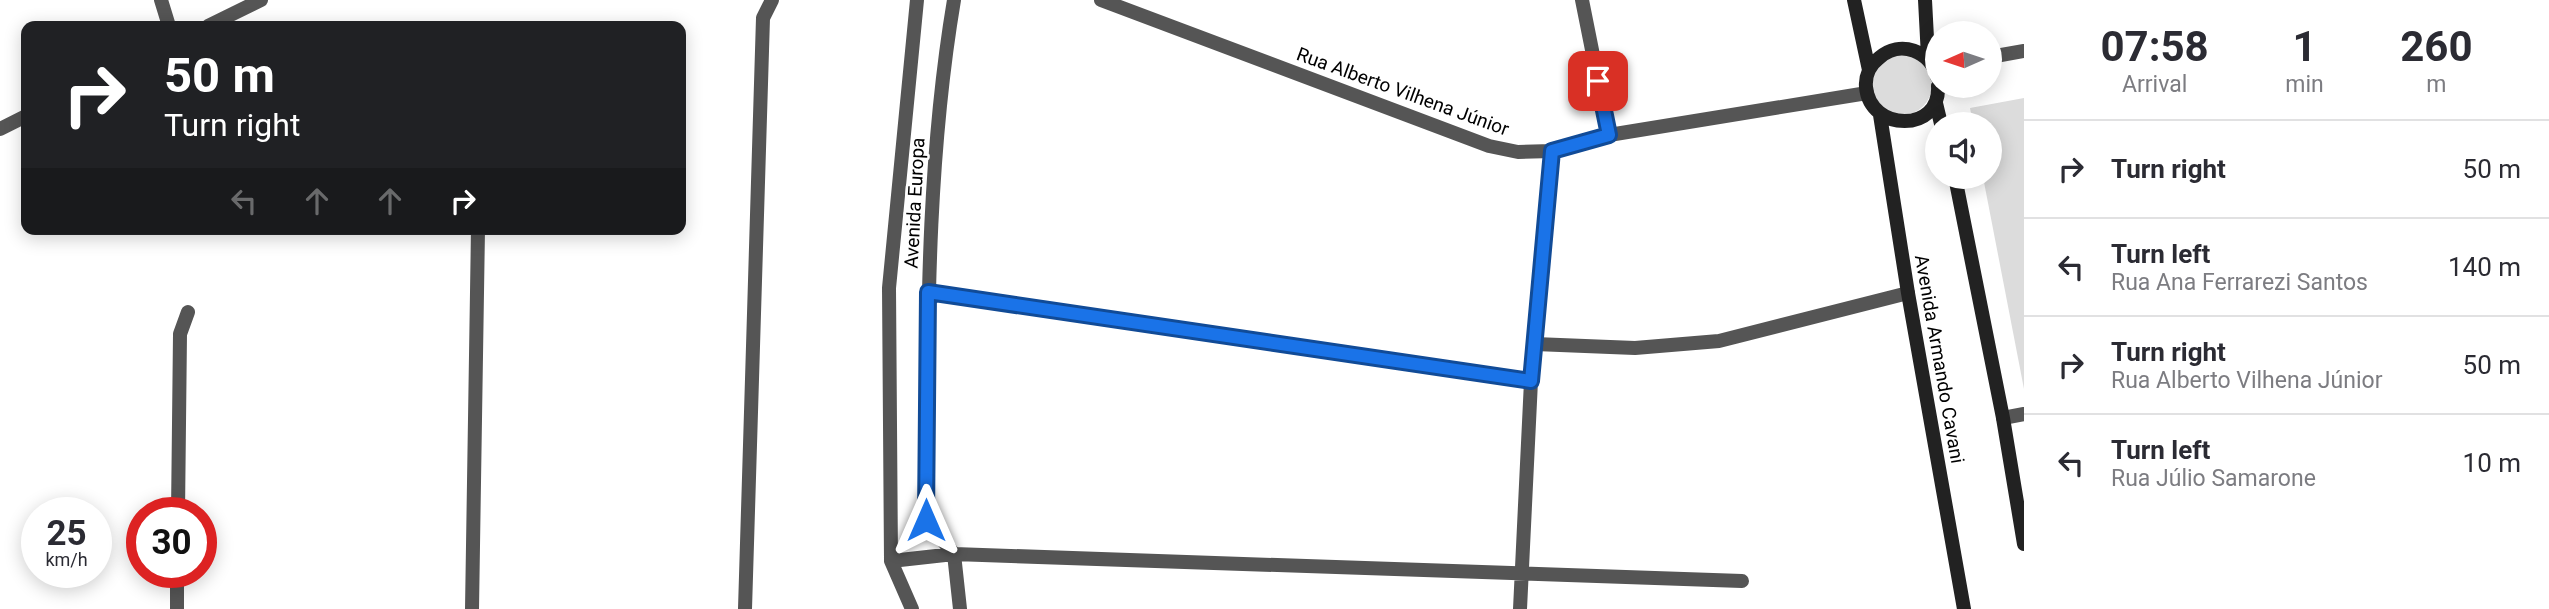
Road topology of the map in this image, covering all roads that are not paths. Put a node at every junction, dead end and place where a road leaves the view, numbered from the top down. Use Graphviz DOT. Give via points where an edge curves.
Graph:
graph roads {
  1 [pos="161,0"];
  2 [pos="261,0"];
  3 [pos="772,0"];
  4 [pos="917,0"];
  5 [pos="954,0"];
  6 [pos="1101,0"];
  7 [pos="1582,0"];
  8 [pos="1854,0"];
  9 [pos="1926,0"];
  10 [pos="167,21"];
  11 [pos="218,21"];
  12 [pos="1929,21"];
  13 [pos="2024,51"];
  14 [pos="2002,55"];
  15 [pos="1925,61"];
  16 [pos="1869,71"];
  17 [pos="1867,93"];
  18 [pos="1937,98"];
  19 [pos="1936,103"];
  20 [pos="1938,112"];
  21 [pos="1880,115"];
  22 [pos="21,118"];
  23 [pos="0,129"];
  24 [pos="1609,135"];
  25 [pos="1552,151"];
  26 [pos="1957,189"];
  27 [pos="478,235"];
  28 [pos="928,292"];
  29 [pos="1908,293"];
  30 [pos="188,312"];
  31 [pos="1535,344"];
  32 [pos="1531,381"];
  33 [pos="2024,414"];
  34 [pos="2003,418"];
  35 [pos="178,497"];
  36 [pos="2024,544"];
  37 [pos="954,554"];
  38 [pos="891,561"];
  39 [pos="1521,574"];
  40 [pos="1742,581"];
  41 [pos="177,588"];
  42 [pos="177,609"];
  43 [pos="472,609"];
  44 [pos="746,609"];
  45 [pos="912,609"];
  46 [pos="960,609"];
  47 [pos="1520,609"];
  48 [pos="1964,609"];
  1 -- 10 [label="street"];
  2 -- 11 [label="street"];
  3 -- 44 [label="street" via="763,18"];
  4 -- 38 [label="street, Avenida Europa" via="888,288"];
  5 -- 28 [label="street, Avenida Europa" via="938,114"];
  6 -- 25 [label="street, Rua Alberto Vilhena Júnior" via="1489,146 1518,152"];
  7 -- 24 [label="street"];
  8 -- 16 [label="main road"];
  9 -- 12 [label="main road"];
  13 -- 14 [label="street"];
  15 -- 16 [label="main road" via="1906,48 1895,49 1884,53"];
  16 -- 17 [label="main road"];
  17 -- 21 [label="main road, Avenida Armando Cavani"];
  17 -- 24 [label="street, Rua Alberto Vilhena Júnior"];
  18 -- 19 [label="main road"];
  19 -- 20 [label="main road"];
  19 -- 21 [label="main road" via="1928,114 1904,123"];
  21 -- 29 [label="main road, Avenida Armando Cavani"];
  22 -- 23 [label="street"];
  24 -- 25 [label="street, Rua Alberto Vilhena Júnior"];
  25 -- 31 [label="street"];
  26 -- 34 [label="main road"];
  27 -- 43 [label="street"];
  28 -- 32 [label="street"];
  28 -- 37 [label="street, Avenida Europa" via="926,520"];
  29 -- 31 [label="street" via="1718,341 1635,348"];
  29 -- 48 [label="main road, Avenida Armando Cavani"];
  30 -- 35 [label="street" via="180,334"];
  31 -- 32 [label="street"];
  32 -- 39 [label="street"];
  33 -- 34 [label="street"];
  34 -- 36 [label="main road"];
  37 -- 38 [label="street"];
  37 -- 39 [label="street"];
  37 -- 46 [label="street"];
  38 -- 45 [label="street, Avenida Europa"];
  39 -- 40 [label="street"];
  39 -- 47 [label="street"];
  41 -- 42 [label="street"];
}
